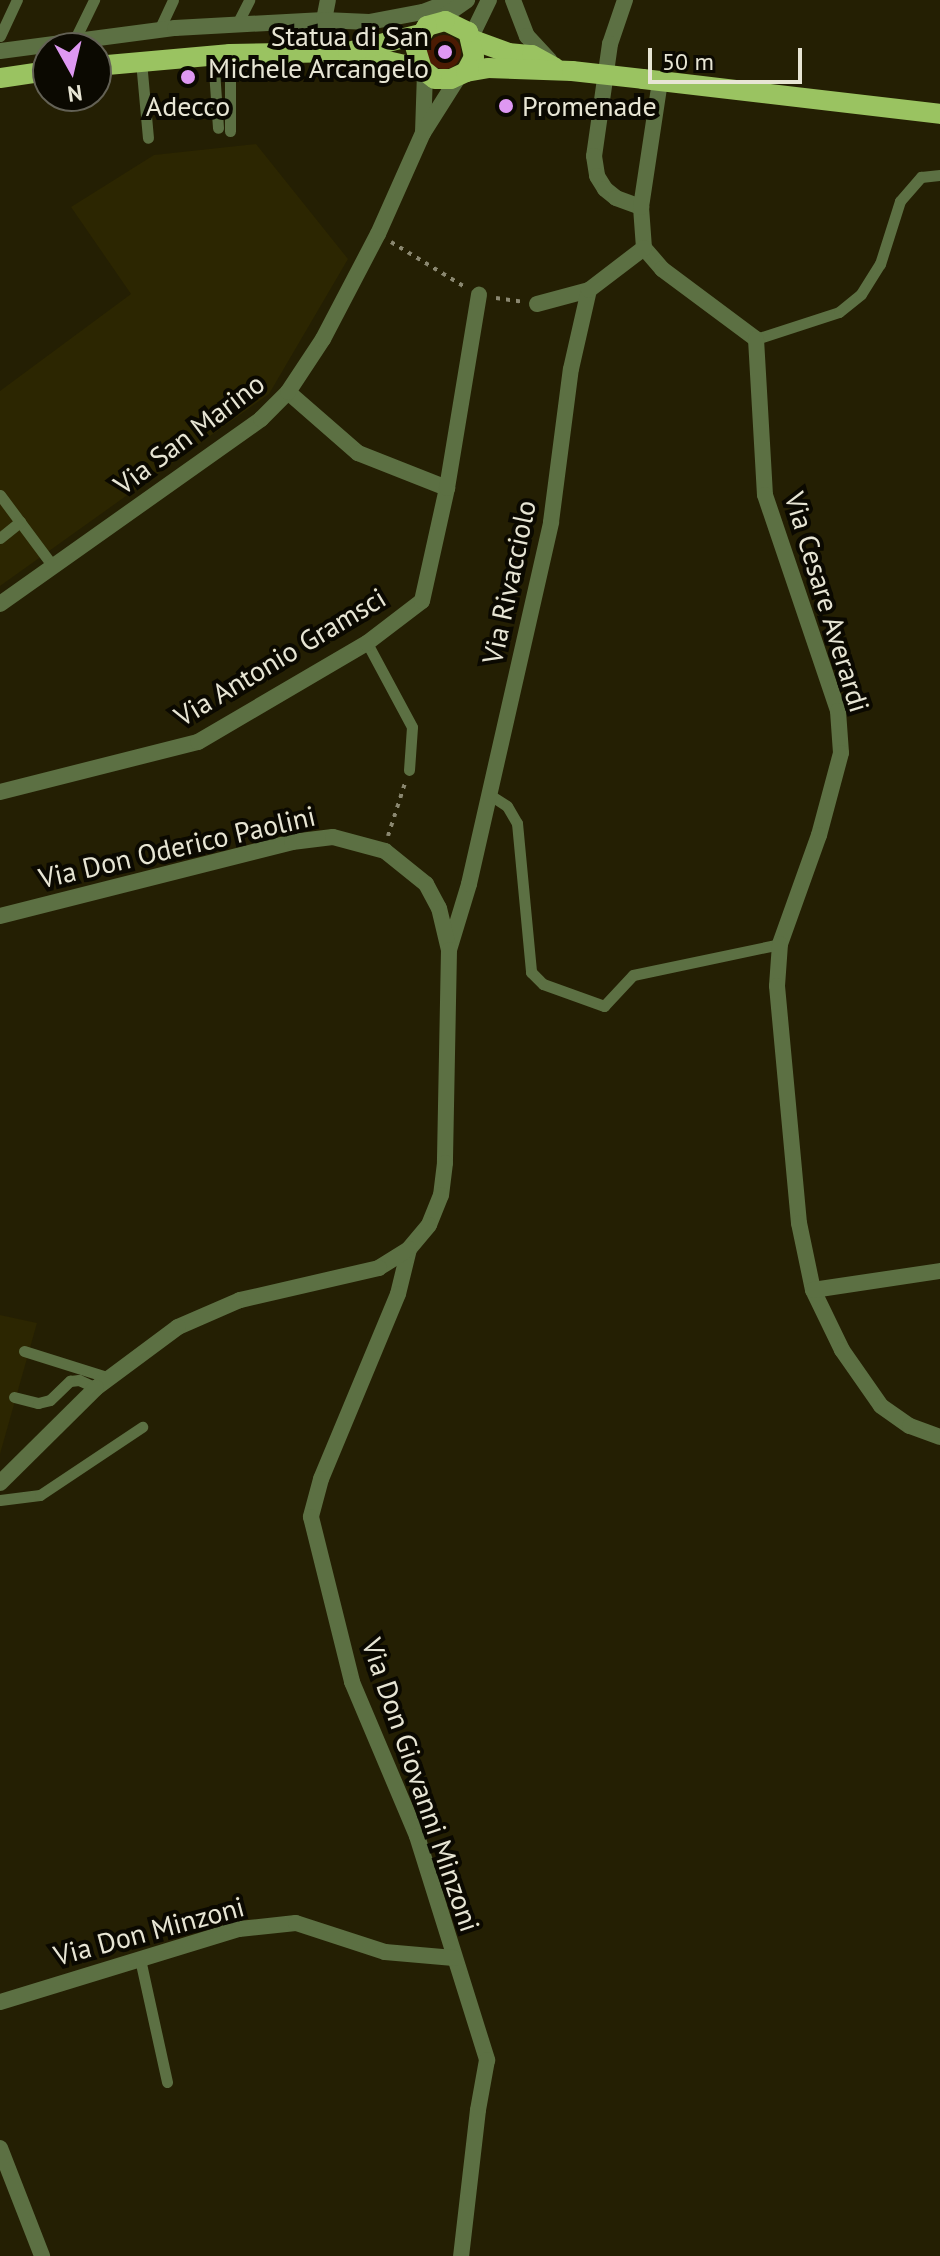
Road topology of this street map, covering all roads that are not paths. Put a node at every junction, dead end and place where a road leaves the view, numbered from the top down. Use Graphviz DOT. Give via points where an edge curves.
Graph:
graph roads {
  1 [pos="17,0"];
  2 [pos="94,0"];
  3 [pos="173,0"];
  4 [pos="249,0"];
  5 [pos="328,0"];
  6 [pos="454,0"];
  7 [pos="467,0"];
  8 [pos="489,0"];
  9 [pos="513,0"];
  10 [pos="625,0"];
  11 [pos="324,20"];
  12 [pos="237,24"];
  13 [pos="428,28"];
  14 [pos="159,30"];
  15 [pos="78,32"];
  16 [pos="0,36"];
  17 [pos="112,36"];
  18 [pos="472,38"];
  19 [pos="32,47"];
  20 [pos="0,51"];
  21 [pos="348,52"];
  22 [pos="221,55"];
  23 [pos="141,61"];
  24 [pos="112,64"];
  25 [pos="565,70"];
  26 [pos="423,71"];
  27 [pos="32,73"];
  28 [pos="462,74"];
  29 [pos="0,78"];
  30 [pos="651,80"];
  31 [pos="940,114"];
  32 [pos="423,133"];
  33 [pos="148,138"];
  34 [pos="940,175"];
  35 [pos="641,207"];
  36 [pos="644,248"];
  37 [pos="589,290"];
  38 [pos="479,295"];
  39 [pos="537,304"];
  40 [pos="756,339"];
  41 [pos="288,392"];
  42 [pos="447,488"];
  43 [pos="0,495"];
  44 [pos="20,522"];
  45 [pos="0,538"];
  46 [pos="52,565"];
  47 [pos="0,604"];
  48 [pos="367,643"];
  49 [pos="409,770"];
  50 [pos="0,792"];
  51 [pos="490,795"];
  52 [pos="0,916"];
  53 [pos="780,944"];
  54 [pos="449,950"];
  55 [pos="409,1249"];
  56 [pos="940,1271"];
  57 [pos="813,1290"];
  58 [pos="24,1351"];
  59 [pos="110,1378"];
  60 [pos="96,1388"];
  61 [pos="14,1397"];
  62 [pos="142,1427"];
  63 [pos="940,1437"];
  64 [pos="17,1468"];
  65 [pos="0,1477"];
  66 [pos="0,1483"];
  67 [pos="0,1500"];
  68 [pos="454,1958"];
  69 [pos="140,1959"];
  70 [pos="0,2002"];
  71 [pos="167,2082"];
  72 [pos="0,2148"];
  73 [pos="37,2255"];
  74 [pos="461,2256"];
  1 -- 16 [label="lane"];
  2 -- 15 [label="lane"];
  3 -- 14 [label="lane"];
  4 -- 12 [label="lane"];
  5 -- 11 [label="street"];
  6 -- 11 [label="street" via="395,18"];
  7 -- 13 [label="street"];
  8 -- 18 [label="street"];
  9 -- 25 [label="street" via="527,36"];
  10 -- 35 [label="street" via="610,44 594,156 605,189"];
  11 -- 12 [label="street"];
  12 -- 14 [label="street"];
  13 -- 18 [label="main road" via="454,22"];
  13 -- 21 [label="main road"];
  13 -- 26 [label="main road" via="415,52"];
  14 -- 17 [label="street"];
  18 -- 25 [label="main road"];
  18 -- 28 [label="main road" via="474,57"];
  19 -- 20 [label="street"];
  21 -- 22 [label="main road"];
  21 -- 26 [label="main road"];
  22 -- 22 [label="lane" via="224,130"];
  22 -- 23 [label="main road"];
  23 -- 24 [label="main road"];
  23 -- 33 [label="lane"];
  25 -- 28 [label="main road" via="488,68"];
  25 -- 30 [label="main road, bridge"];
  26 -- 28 [label="main road" via="443,80"];
  26 -- 32 [label="street, Via San Marino"];
  27 -- 29 [label="main road"];
  28 -- 32 [label="street, Via San Marino"];
  30 -- 31 [label="main road"];
  30 -- 35 [label="street"];
  32 -- 41 [label="street, Via San Marino" via="378,234 323,339"];
  34 -- 40 [label="lane" via="921,177 900,201 880,264 861,294 839,312"];
  35 -- 36 [label="street"];
  36 -- 37 [label="street"];
  36 -- 40 [label="street" via="662,269"];
  37 -- 39 [label="street"];
  37 -- 51 [label="street, Via Rivacciolo" via="571,369 551,522"];
  38 -- 42 [label="street, Via Antonio Gramsci"];
  40 -- 53 [label="street, Via Cesare Averardi" via="765,495 838,711 841,753"];
  41 -- 42 [label="street" via="358,453"];
  41 -- 46 [label="street, Via San Marino" via="261,419"];
  42 -- 48 [label="street, Via Antonio Gramsci" via="422,601"];
  43 -- 44 [label="lane"];
  44 -- 45 [label="lane"];
  44 -- 46 [label="lane"];
  46 -- 47 [label="street, Via San Marino"];
  48 -- 49 [label="lane" via="412,727"];
  48 -- 50 [label="street, Via Antonio Gramsci" via="198,742"];
  51 -- 53 [label="lane" via="507,806 517,823 531,972 543,984 604,1006 633,975"];
  51 -- 54 [label="street, Via Rivacciolo"];
  52 -- 54 [label="street, Via Don Oderico Paolini" via="292,842 333,837 385,851 426,884 439,908"];
  53 -- 57 [label="street, Via Cesare Averardi" via="777,986 799,1223"];
  54 -- 55 [label="street, Via Don Oderico Paolini" via="442,1184 429,1225"];
  55 -- 59 [label="street, Via Don Oderico Paolini" via="355,1276 208,1311 158,1340"];
  55 -- 68 [label="street, Via Don Giovanni Minzoni" via="398,1294 321,1479 311,1517 352,1682 417,1836"];
  56 -- 57 [label="street"];
  57 -- 63 [label="street, Via Cesare Averardi" via="842,1350 881,1406 910,1426"];
  58 -- 59 [label="lane"];
  59 -- 60 [label="street, Via Don Oderico Paolini"];
  60 -- 61 [label="lane" via="79,1380 70,1381 50,1400"];
  60 -- 64 [label="street, Via Don Oderico Paolini"];
  62 -- 67 [label="lane" via="40,1495"];
  64 -- 65 [label="street"];
  64 -- 66 [label="street"];
  68 -- 69 [label="street, Via Don Minzoni" via="385,1952 296,1923 239,1929"];
  68 -- 74 [label="street, Via Don Giovanni Minzoni" via="487,2060"];
  69 -- 70 [label="street, Via Don Minzoni"];
  69 -- 71 [label="lane"];
  72 -- 73 [label="street"];
}
